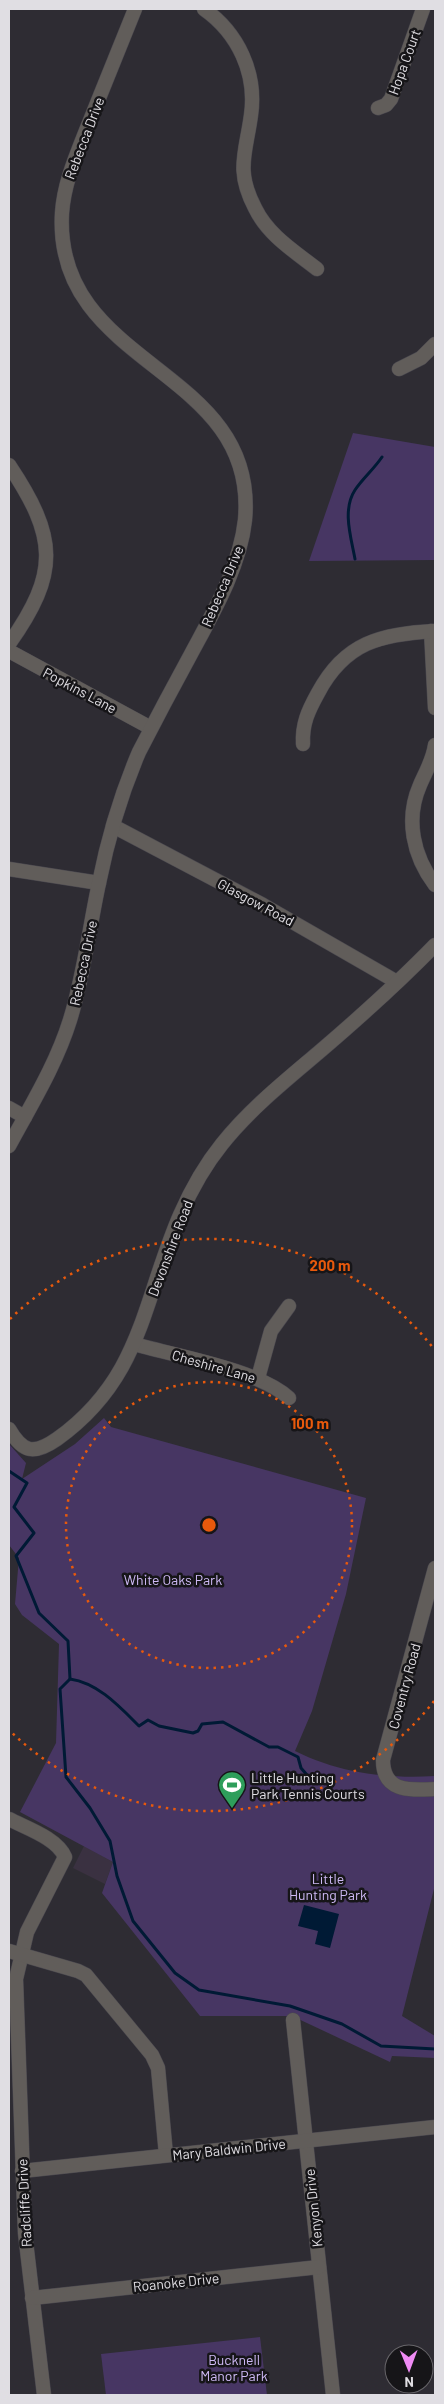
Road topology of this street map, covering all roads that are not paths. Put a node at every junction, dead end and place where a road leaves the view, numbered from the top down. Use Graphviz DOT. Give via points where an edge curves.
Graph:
graph roads {
  1 [pos="136,9"];
  2 [pos="204,9"];
  3 [pos="423,9"];
  4 [pos="378,108"];
  5 [pos="317,269"];
  6 [pos="435,344"];
  7 [pos="399,370"];
  8 [pos="9,465"];
  9 [pos="433,631"];
  10 [pos="9,644"];
  11 [pos="9,651"];
  12 [pos="435,708"];
  13 [pos="151,728"];
  14 [pos="303,744"];
  15 [pos="435,745"];
  16 [pos="113,826"];
  17 [pos="9,869"];
  18 [pos="98,883"];
  19 [pos="435,885"];
  20 [pos="435,945"];
  21 [pos="397,982"];
  22 [pos="9,1108"];
  23 [pos="25,1117"];
  24 [pos="9,1146"];
  25 [pos="289,1306"];
  26 [pos="134,1344"];
  27 [pos="258,1378"];
  28 [pos="289,1398"];
  29 [pos="9,1429"];
  30 [pos="435,1568"];
  31 [pos="435,1789"];
  32 [pos="9,1819"];
  33 [pos="15,1953"];
  34 [pos="293,2020"];
  35 [pos="14,2080"];
  36 [pos="435,2127"];
  37 [pos="306,2141"];
  38 [pos="166,2155"];
  39 [pos="22,2171"];
  40 [pos="319,2267"];
  41 [pos="32,2298"];
  42 [pos="44,2395"];
  43 [pos="333,2395"];
  1 -- 13 [label="street, Rebecca Drive" via="69,175 62,213 65,252 76,287 96,318 195,400 220,426 238,461 245,504 243,535 233,567 205,628"];
  2 -- 5 [label="street" via="222,23 236,42 250,77 252,103 243,164 254,207 271,232"];
  3 -- 4 [label="street, Hopa Court" via="391,99"];
  6 -- 7 [label="street" via="421,358"];
  8 -- 10 [label="street" via="32,502 43,528 47,554 38,595"];
  9 -- 12 [label="street"];
  9 -- 14 [label="street" via="379,638 356,648 342,660 324,681 306,714"];
  11 -- 13 [label="street, Popkins Lane"];
  13 -- 16 [label="street, Rebecca Drive" via="130,773"];
  15 -- 19 [label="street" via="432,761 417,793 413,818 419,858"];
  16 -- 18 [label="street, Rebecca Drive"];
  16 -- 21 [label="street, Glasgow Road" via="263,905"];
  17 -- 18 [label="street"];
  18 -- 23 [label="street, Rebecca Drive" via="82,977 70,1021 54,1065"];
  20 -- 21 [label="street, Devonshire Road"];
  21 -- 26 [label="street, Devonshire Road" via="261,1102 212,1158 180,1215"];
  22 -- 23 [label="street"];
  23 -- 24 [label="street, Rebecca Drive"];
  25 -- 27 [label="street" via="271,1331"];
  26 -- 27 [label="street, Cheshire Lane"];
  26 -- 29 [label="street, Devonshire Road" via="113,1384 90,1412 52,1442 40,1449 27,1449 16,1441"];
  27 -- 28 [label="street, Cheshire Lane"];
  30 -- 31 [label="street, Coventry Road" via="383,1760 383,1770 391,1783 409,1790"];
  32 -- 33 [label="street, Radcliffe Drive" via="62,1849 65,1857"];
  33 -- 35 [label="street, Radcliffe Drive"];
  33 -- 38 [label="street" via="86,1975 152,2055 158,2068"];
  34 -- 37 [label="street, Kenyon Drive"];
  35 -- 39 [label="street, Radcliffe Drive"];
  36 -- 37 [label="street, Mary Baldwin Drive"];
  37 -- 38 [label="street, Mary Baldwin Drive"];
  37 -- 40 [label="street, Kenyon Drive"];
  38 -- 39 [label="street, Mary Baldwin Drive"];
  39 -- 41 [label="street, Radcliffe Drive"];
  40 -- 41 [label="street, Roanoke Drive"];
  40 -- 43 [label="street, Kenyon Drive"];
  41 -- 42 [label="street, Radcliffe Drive"];
}
